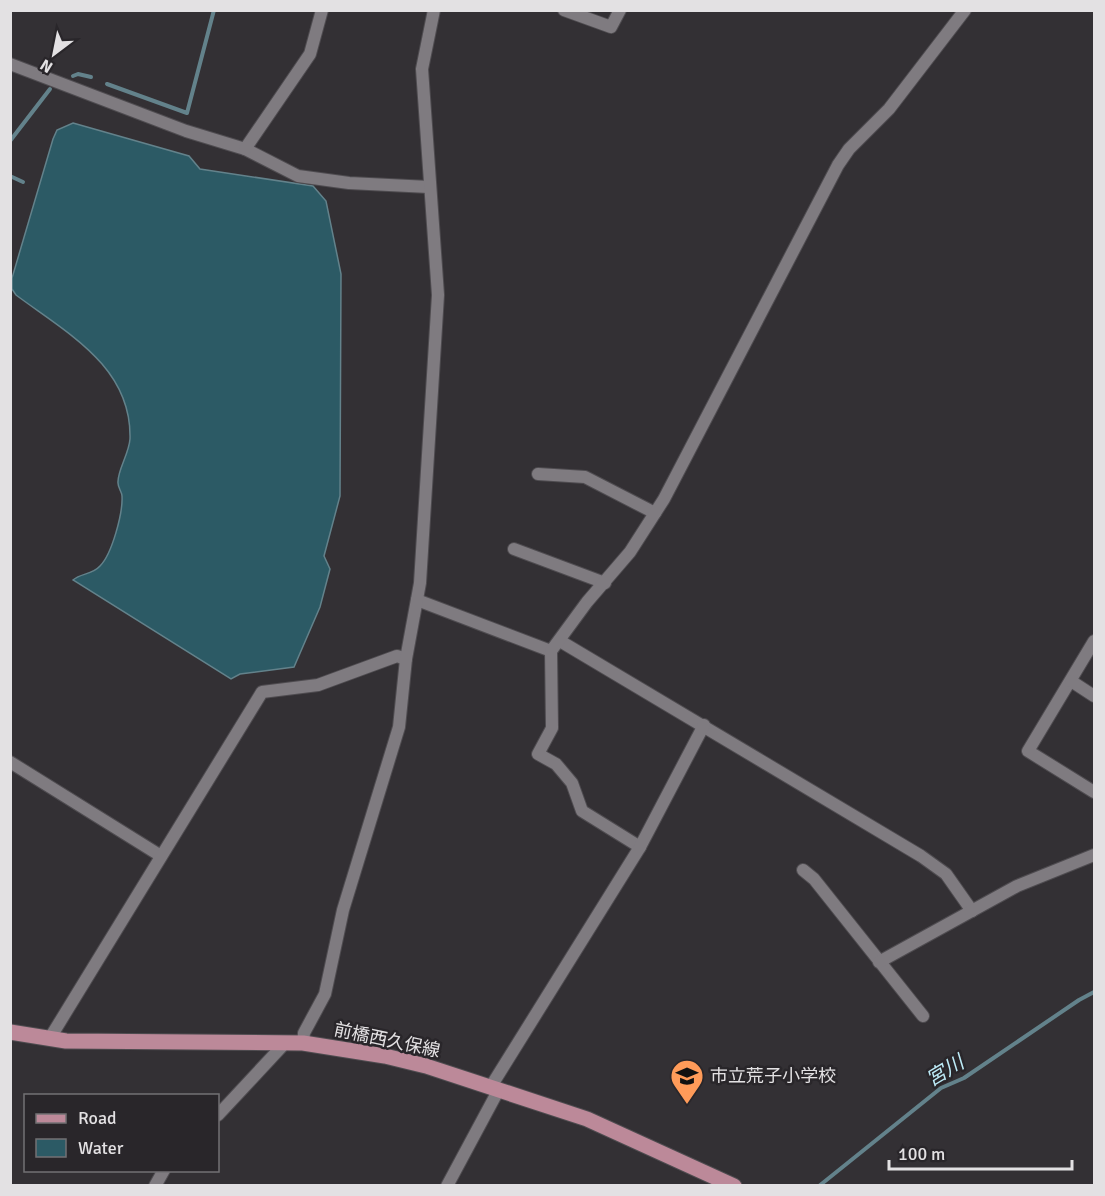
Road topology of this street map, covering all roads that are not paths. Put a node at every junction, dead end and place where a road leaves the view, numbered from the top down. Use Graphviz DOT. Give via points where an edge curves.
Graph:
graph roads {
  1 [pos="322,10"];
  2 [pos="434,10"];
  3 [pos="564,10"];
  4 [pos="620,10"];
  5 [pos="965,10"];
  6 [pos="10,64"];
  7 [pos="245,149"];
  8 [pos="429,187"];
  9 [pos="538,474"];
  10 [pos="655,513"];
  11 [pos="514,549"];
  12 [pos="605,583"];
  13 [pos="417,600"];
  14 [pos="560,641"];
  15 [pos="1095,641"];
  16 [pos="551,651"];
  17 [pos="406,659"];
  18 [pos="1071,681"];
  19 [pos="1095,696"];
  20 [pos="704,725"];
  21 [pos="10,762"];
  22 [pos="1095,792"];
  23 [pos="640,846"];
  24 [pos="1095,855"];
  25 [pos="161,856"];
  26 [pos="803,870"];
  27 [pos="972,911"];
  28 [pos="879,962"];
  29 [pos="923,1016"];
  30 [pos="10,1032"];
  31 [pos="50,1038"];
  32 [pos="286,1042"];
  33 [pos="303,1043"];
  34 [pos="494,1090"];
  35 [pos="219,1114"];
  36 [pos="163,1172"];
  37 [pos="155,1185"];
  38 [pos="447,1185"];
  39 [pos="734,1185"];
  1 -- 7 [label="street" via="309,54"];
  2 -- 8 [label="street" via="422,69"];
  3 -- 4 [label="street" via="611,27"];
  5 -- 10 [label="street" via="889,109 838,165"];
  6 -- 7 [label="street" via="186,131"];
  7 -- 8 [label="street" via="314,180"];
  8 -- 13 [label="street" via="438,296"];
  9 -- 10 [label="street" via="585,477"];
  10 -- 12 [label="street"];
  11 -- 12 [label="street"];
  12 -- 14 [label="street"];
  13 -- 16 [label="street"];
  13 -- 17 [label="street"];
  14 -- 16 [label="street"];
  14 -- 20 [label="street"];
  15 -- 18 [label="street"];
  16 -- 23 [label="street" via="552,728 538,754 556,764 572,783 582,811"];
  17 -- 25 [label="street" via="397,657 308,687 262,692"];
  17 -- 33 [label="street" via="399,727 343,910 325,994 304,1033"];
  18 -- 19 [label="street"];
  18 -- 22 [label="street" via="1028,751"];
  20 -- 23 [label="street"];
  20 -- 27 [label="street" via="940,869"];
  21 -- 25 [label="street"];
  23 -- 34 [label="street"];
  24 -- 27 [label="street" via="1027,881"];
  25 -- 31 [label="street"];
  26 -- 28 [label="street"];
  27 -- 28 [label="street"];
  28 -- 29 [label="street"];
  30 -- 31 [label="main road, 前橋西久保線"];
  31 -- 32 [label="main road, 前橋西久保線"];
  32 -- 33 [label="main road, 前橋西久保線"];
  32 -- 35 [label="street"];
  33 -- 34 [label="main road, 前橋西久保線" via="426,1066"];
  34 -- 38 [label="street"];
  34 -- 39 [label="main road, 前橋西久保線" via="587,1119"];
  36 -- 37 [label="street"];
}
